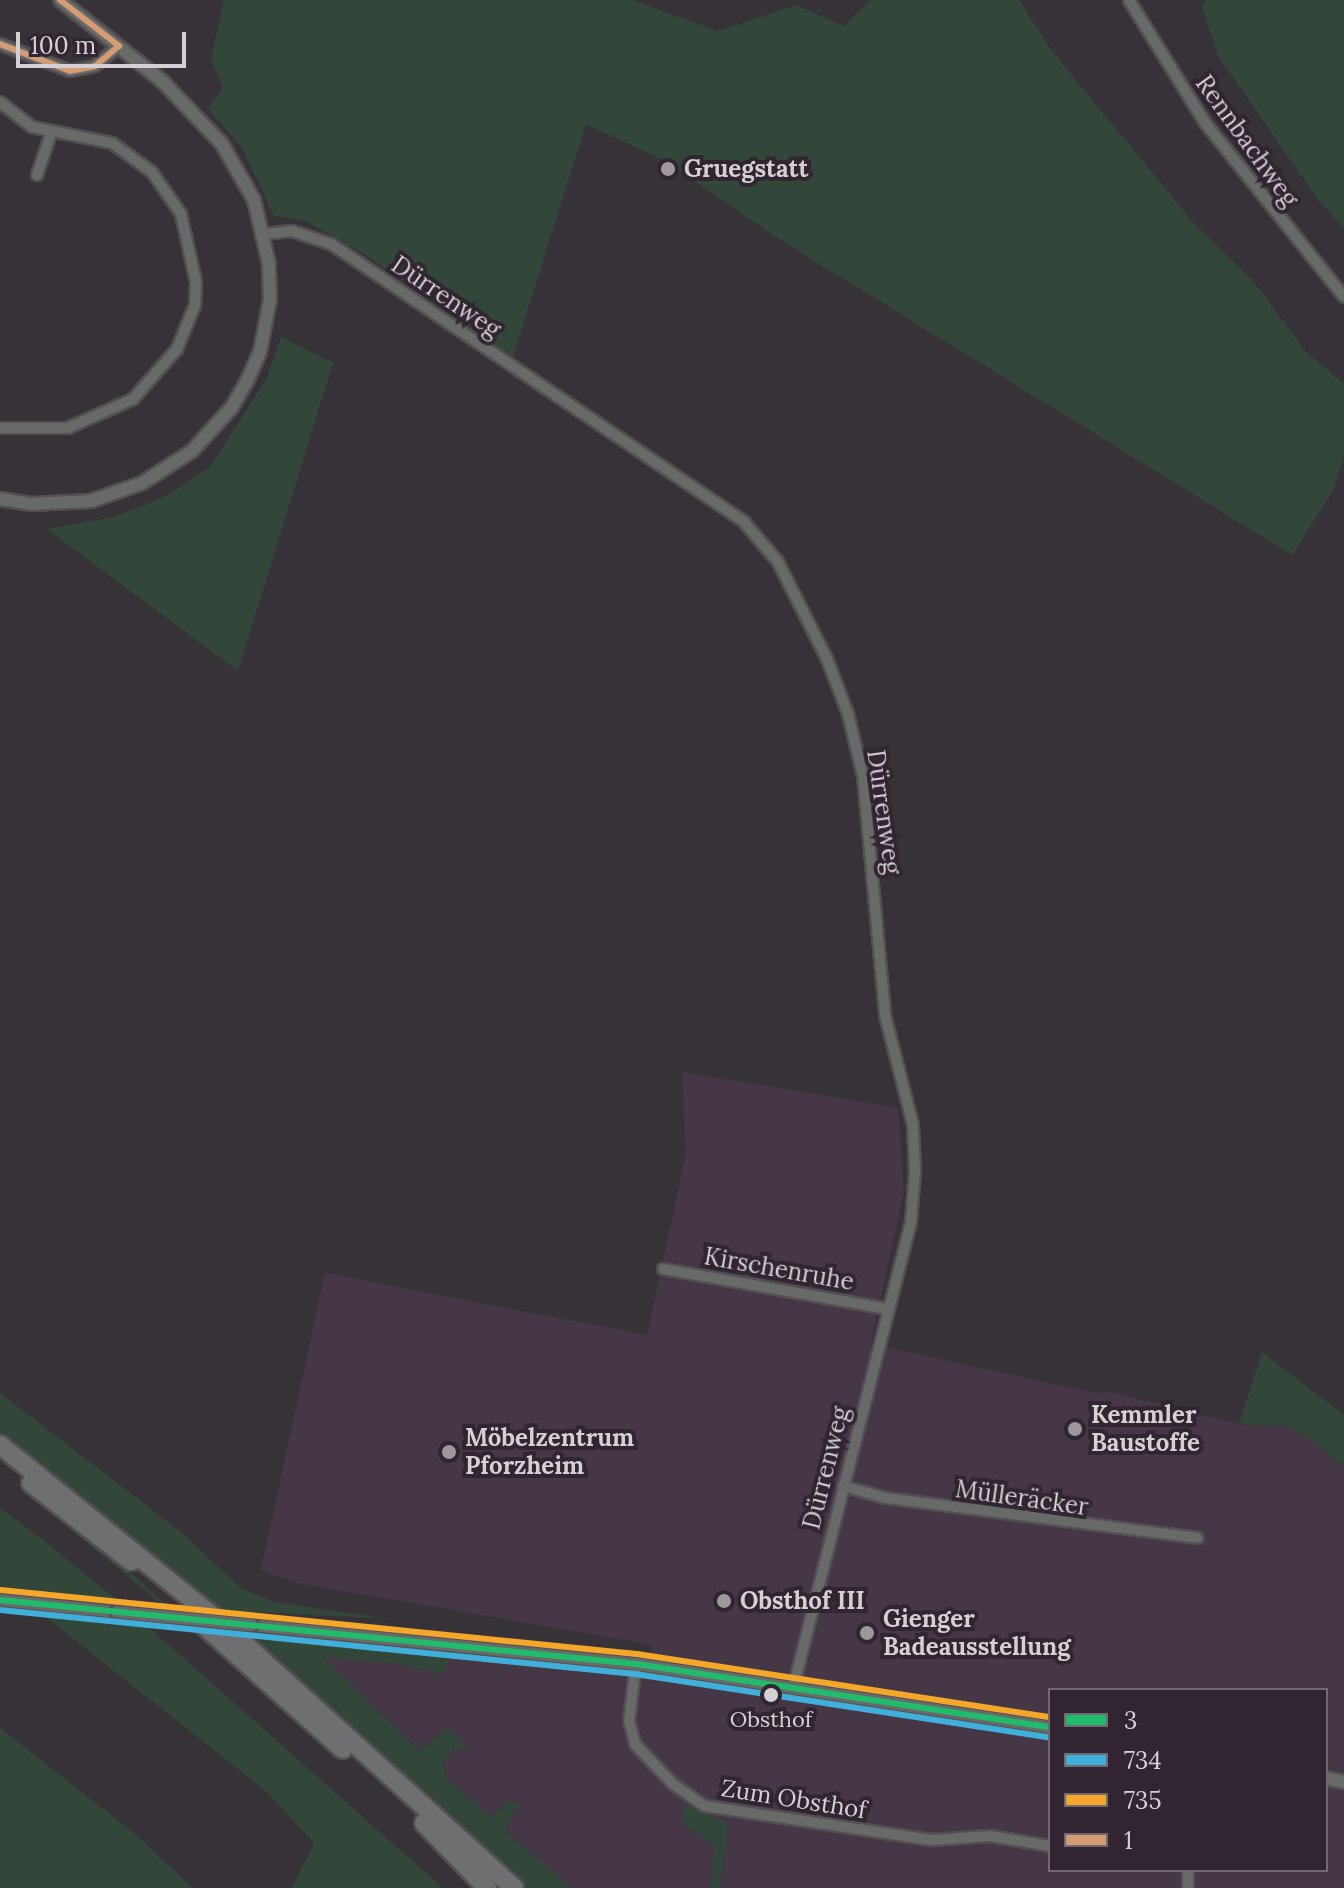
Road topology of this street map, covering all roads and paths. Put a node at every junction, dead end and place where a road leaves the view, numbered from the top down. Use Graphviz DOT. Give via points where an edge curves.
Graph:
graph roads {
  1 [pos="60,0"];
  2 [pos="1129,0"];
  3 [pos="0,44"];
  4 [pos="119,46"];
  5 [pos="0,102"];
  6 [pos="52,131"];
  7 [pos="37,175"];
  8 [pos="264,234"];
  9 [pos="1344,297"];
  10 [pos="0,428"];
  11 [pos="0,499"];
  12 [pos="663,1269"];
  13 [pos="888,1309"];
  14 [pos="0,1445"];
  15 [pos="0,1460"];
  16 [pos="843,1486"];
  17 [pos="1197,1538"];
  18 [pos="0,1600"];
  19 [pos="636,1664"];
  20 [pos="794,1685"];
  21 [pos="1048,1727"];
  22 [pos="1048,1846"];
  23 [pos="487,1888"];
  24 [pos="514,1888"];
  1 -- 4 [label="street"];
  2 -- 9 [label="street, Rennbachweg" via="1206,124"];
  3 -- 4 [label="street" via="70,71 95,66"];
  4 -- 8 [label="street" via="162,81 222,144 254,200"];
  5 -- 6 [label="street" via="32,127"];
  6 -- 7 [label="street"];
  6 -- 10 [label="street" via="112,143 169,192 189,236 195,305 163,370 116,411 68,428"];
  8 -- 11 [label="street" via="270,299 260,352 214,430 167,469 116,494 62,504"];
  8 -- 13 [label="street, Dürrenweg" via="292,231 331,244 744,522 778,562 827,659 863,776 885,1015 908,1099 914,1154 911,1222"];
  12 -- 13 [label="street, Kirschenruhe"];
  13 -- 16 [label="street, Dürrenweg"];
  14 -- 24 [label="highway" via="221,1623"];
  15 -- 23 [label="highway" via="144,1571 365,1769"];
  16 -- 17 [label="street, Mülleräcker" via="901,1501"];
  16 -- 20 [label="street, Dürrenweg"];
  18 -- 19 [label="street, bridge"];
  19 -- 20 [label="street"];
  19 -- 22 [label="street, Zum Obsthof" via="629,1713 635,1744 673,1784 704,1806 931,1840 990,1836"];
  20 -- 21 [label="street"];
}
